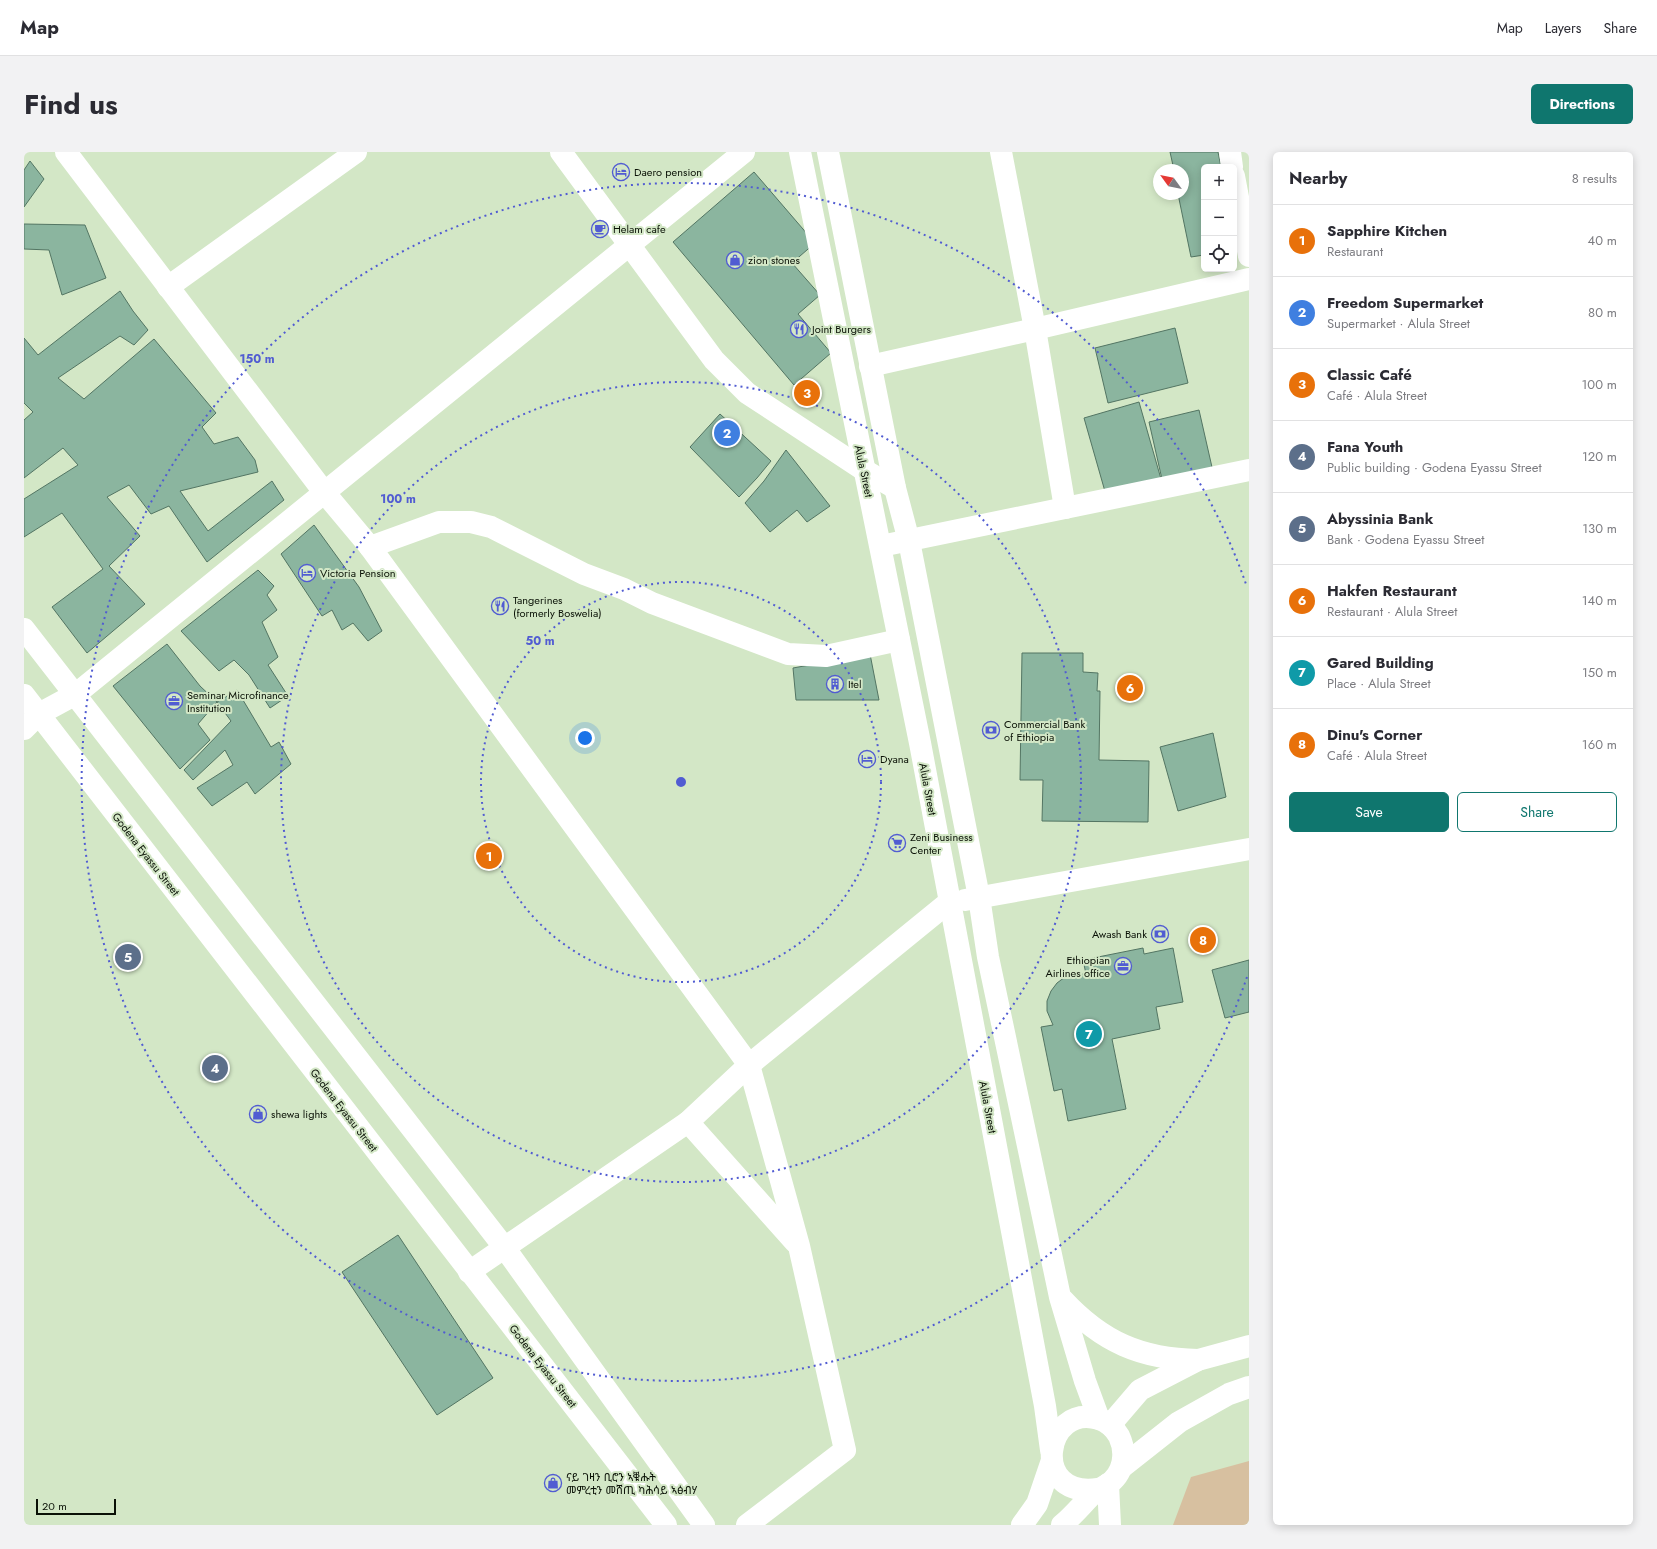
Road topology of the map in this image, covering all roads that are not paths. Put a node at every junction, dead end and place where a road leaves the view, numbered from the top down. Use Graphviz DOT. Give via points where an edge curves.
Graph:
graph roads {
  1 [pos="66,152"];
  2 [pos="356,152"];
  3 [pos="561,152"];
  4 [pos="744,152"];
  5 [pos="800,152"];
  6 [pos="828,152"];
  7 [pos="1001,152"];
  8 [pos="1230,152"];
  9 [pos="1232,164"];
  10 [pos="1237,192"];
  11 [pos="630,244"];
  12 [pos="1249,256"];
  13 [pos="1249,279"];
  14 [pos="168,286"];
  15 [pos="1035,329"];
  16 [pos="870,366"];
  17 [pos="864,470"];
  18 [pos="1249,470"];
  19 [pos="895,488"];
  20 [pos="324,492"];
  21 [pos="1065,508"];
  22 [pos="909,540"];
  23 [pos="881,546"];
  24 [pos="370,547"];
  25 [pos="24,629"];
  26 [pos="899,640"];
  27 [pos="76,694"];
  28 [pos="24,695"];
  29 [pos="31,721"];
  30 [pos="1249,849"];
  31 [pos="978,898"];
  32 [pos="949,902"];
  33 [pos="749,1066"];
  34 [pos="688,1122"];
  35 [pos="799,1246"];
  36 [pos="504,1247"];
  37 [pos="469,1272"];
  38 [pos="1060,1297"];
  39 [pos="1249,1346"];
  40 [pos="1198,1360"];
  41 [pos="1249,1387"];
  42 [pos="1104,1422"];
  43 [pos="1051,1457"];
  44 [pos="1122,1467"];
  45 [pos="1103,1487"];
  46 [pos="666,1525"];
  47 [pos="704,1525"];
  48 [pos="747,1525"];
  49 [pos="1022,1525"];
  50 [pos="1062,1525"];
  51 [pos="1110,1525"];
  1 -- 14 [label="street"];
  2 -- 14 [label="street"];
  3 -- 11 [label="street"];
  4 -- 11 [label="street"];
  5 -- 17 [label="street, Alula Street"];
  6 -- 16 [label="street"];
  7 -- 15 [label="street"];
  8 -- 9 [label="street"];
  10 -- 12 [label="street"];
  11 -- 17 [label="street" via="714,360 742,388"];
  11 -- 20 [label="street"];
  13 -- 15 [label="street"];
  14 -- 20 [label="street"];
  15 -- 16 [label="street"];
  15 -- 21 [label="street"];
  16 -- 19 [label="street"];
  17 -- 19 [label="street"];
  17 -- 23 [label="street, Alula Street"];
  18 -- 21 [label="street"];
  19 -- 22 [label="street"];
  20 -- 24 [label="street"];
  20 -- 27 [label="street"];
  21 -- 22 [label="street"];
  22 -- 23 [label="street"];
  22 -- 31 [label="street"];
  23 -- 26 [label="street, Alula Street"];
  24 -- 26 [label="street" via="439,522 471,522 491,527 584,574 652,603 788,654 826,656"];
  24 -- 33 [label="street"];
  25 -- 27 [label="street"];
  26 -- 32 [label="street, Alula Street"];
  27 -- 29 [label="street"];
  27 -- 36 [label="street"];
  28 -- 29 [label="street, Godena Eyassu Street"];
  29 -- 37 [label="street, Godena Eyassu Street"];
  30 -- 31 [label="street"];
  31 -- 32 [label="street"];
  31 -- 38 [label="street" via="988,957"];
  32 -- 33 [label="street"];
  32 -- 43 [label="street, Alula Street" via="1044,1398"];
  33 -- 34 [label="street"];
  33 -- 35 [label="street"];
  34 -- 35 [label="street"];
  34 -- 36 [label="street"];
  35 -- 48 [label="street" via="845,1450"];
  36 -- 37 [label="street"];
  36 -- 47 [label="street"];
  37 -- 46 [label="street, Godena Eyassu Street"];
  38 -- 40 [label="street" via="1089,1325 1119,1343 1154,1356"];
  38 -- 42 [label="street" via="1085,1381"];
  39 -- 40 [label="street"];
  40 -- 42 [label="street" via="1140,1390"];
  41 -- 44 [label="street" via="1228,1394 1179,1422"];
  42 -- 43 [label="street" via="1085,1417 1073,1420 1062,1427 1054,1438"];
  42 -- 44 [label="street" via="1117,1433 1123,1444"];
  43 -- 45 [label="street" via="1056,1474 1075,1489 1087,1491"];
  43 -- 49 [label="street" via="1037,1504"];
  44 -- 45 [label="street" via="1116,1477"];
  45 -- 50 [label="street"];
  45 -- 51 [label="street"];
}
